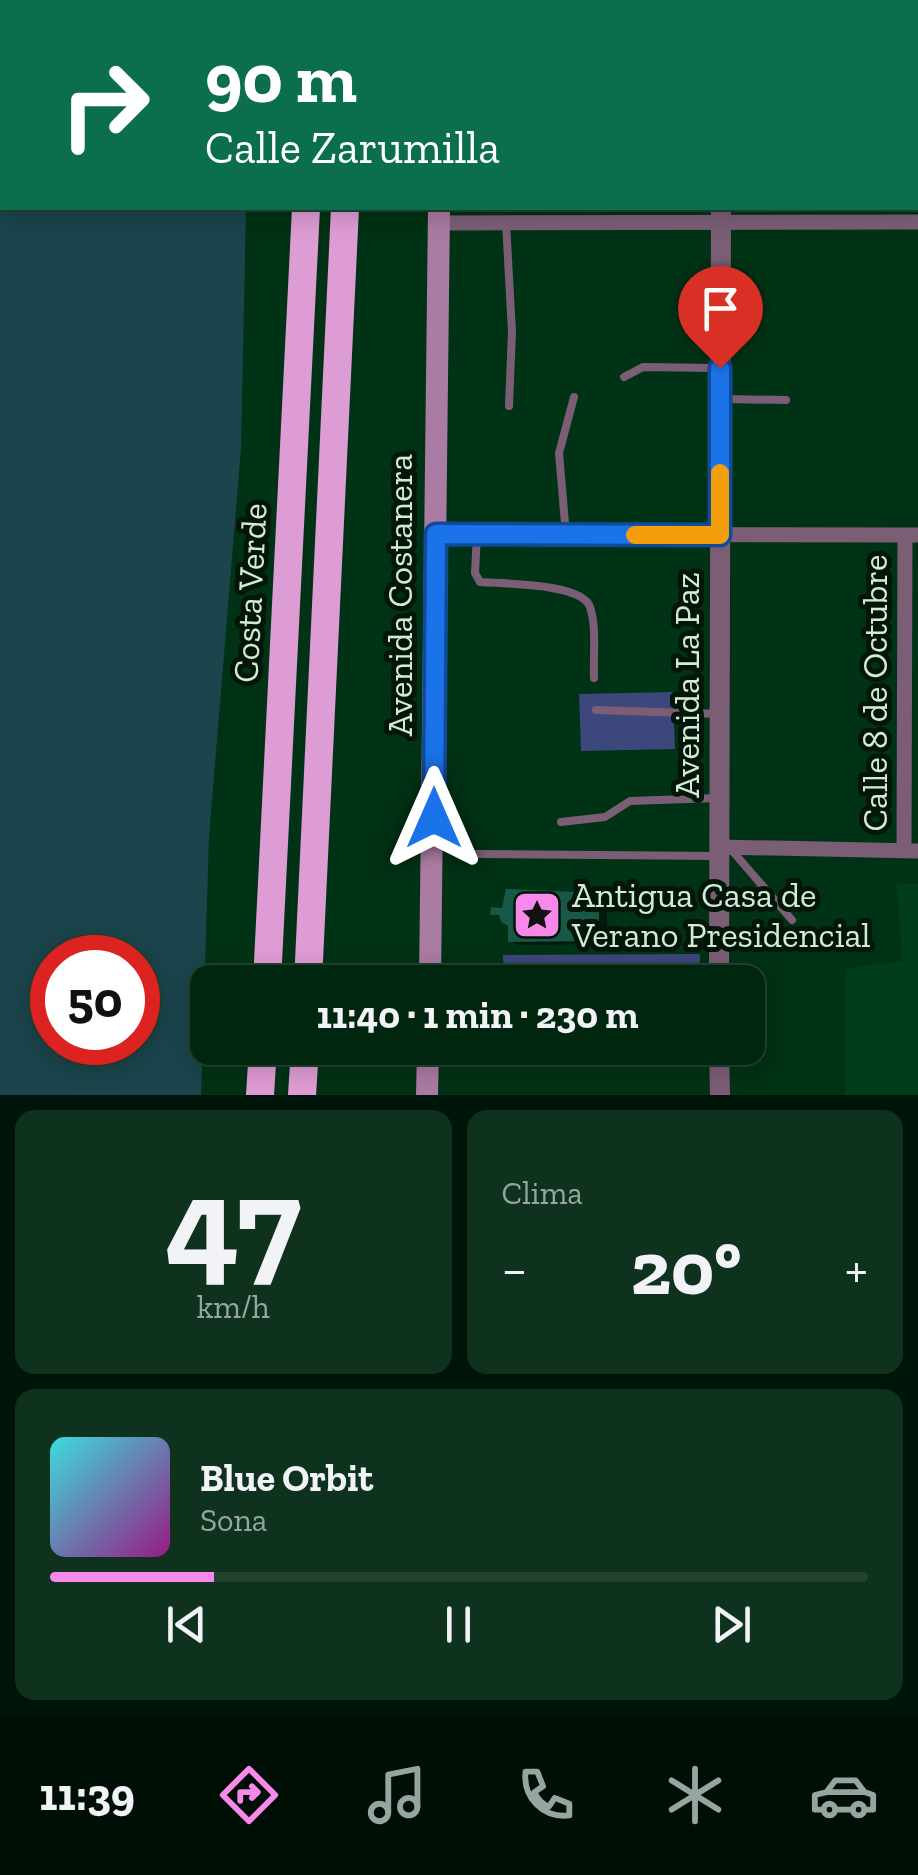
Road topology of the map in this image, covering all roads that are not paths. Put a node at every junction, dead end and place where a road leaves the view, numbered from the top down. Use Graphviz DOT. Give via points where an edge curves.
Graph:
graph roads {
  1 [pos="306,210"];
  2 [pos="345,210"];
  3 [pos="609,214"];
  4 [pos="721,214"];
  5 [pos="786,214"];
  6 [pos="819,214"];
  7 [pos="439,215"];
  8 [pos="506,222"];
  9 [pos="918,222"];
  10 [pos="720,368"];
  11 [pos="624,377"];
  12 [pos="574,397"];
  13 [pos="720,398"];
  14 [pos="786,400"];
  15 [pos="509,406"];
  16 [pos="436,534"];
  17 [pos="476,535"];
  18 [pos="566,535"];
  19 [pos="720,535"];
  20 [pos="912,535"];
  21 [pos="594,678"];
  22 [pos="596,710"];
  23 [pos="719,714"];
  24 [pos="719,798"];
  25 [pos="562,822"];
  26 [pos="722,850"];
  27 [pos="911,851"];
  28 [pos="476,854"];
  29 [pos="792,920"];
  30 [pos="268,965"];
  31 [pos="309,965"];
  32 [pos="430,965"];
  33 [pos="719,965"];
  34 [pos="261,1065"];
  35 [pos="304,1065"];
  36 [pos="428,1065"];
  37 [pos="719,1065"];
  38 [pos="260,1095"];
  39 [pos="302,1095"];
  40 [pos="427,1095"];
  41 [pos="720,1095"];
  1 -- 30 [label="highway, Costa Verde"];
  2 -- 31 [label="highway"];
  3 -- 4 [label="street"];
  3 -- 8 [label="street"];
  4 -- 5 [label="street"];
  4 -- 10 [label="street, Avenida La Paz"];
  5 -- 6 [label="street"];
  6 -- 9 [label="street"];
  7 -- 8 [label="street"];
  7 -- 16 [label="main road, Avenida Costanera"];
  8 -- 15 [label="lane"];
  10 -- 11 [label="lane" via="644,368"];
  10 -- 13 [label="street, Avenida La Paz"];
  12 -- 18 [label="lane" via="560,453"];
  13 -- 14 [label="lane"];
  13 -- 19 [label="street, Avenida La Paz"];
  16 -- 17 [label="street"];
  16 -- 32 [label="main road, Avenida Costanera"];
  17 -- 18 [label="street"];
  17 -- 21 [label="lane" via="480,582 570,590 586,598"];
  18 -- 19 [label="street"];
  19 -- 20 [label="street"];
  19 -- 23 [label="street, Avenida La Paz"];
  20 -- 27 [label="street, Calle 8 de Octubre"];
  22 -- 23 [label="lane"];
  23 -- 24 [label="street, Avenida La Paz"];
  24 -- 25 [label="lane" via="630,801 605,817"];
  24 -- 26 [label="street, Avenida La Paz"];
  26 -- 27 [label="street"];
  26 -- 28 [label="lane"];
  26 -- 29 [label="lane"];
  26 -- 33 [label="street, Avenida La Paz"];
  34 -- 38 [label="highway"];
  35 -- 39 [label="highway"];
  36 -- 40 [label="main road"];
  37 -- 41 [label="street"];
}
